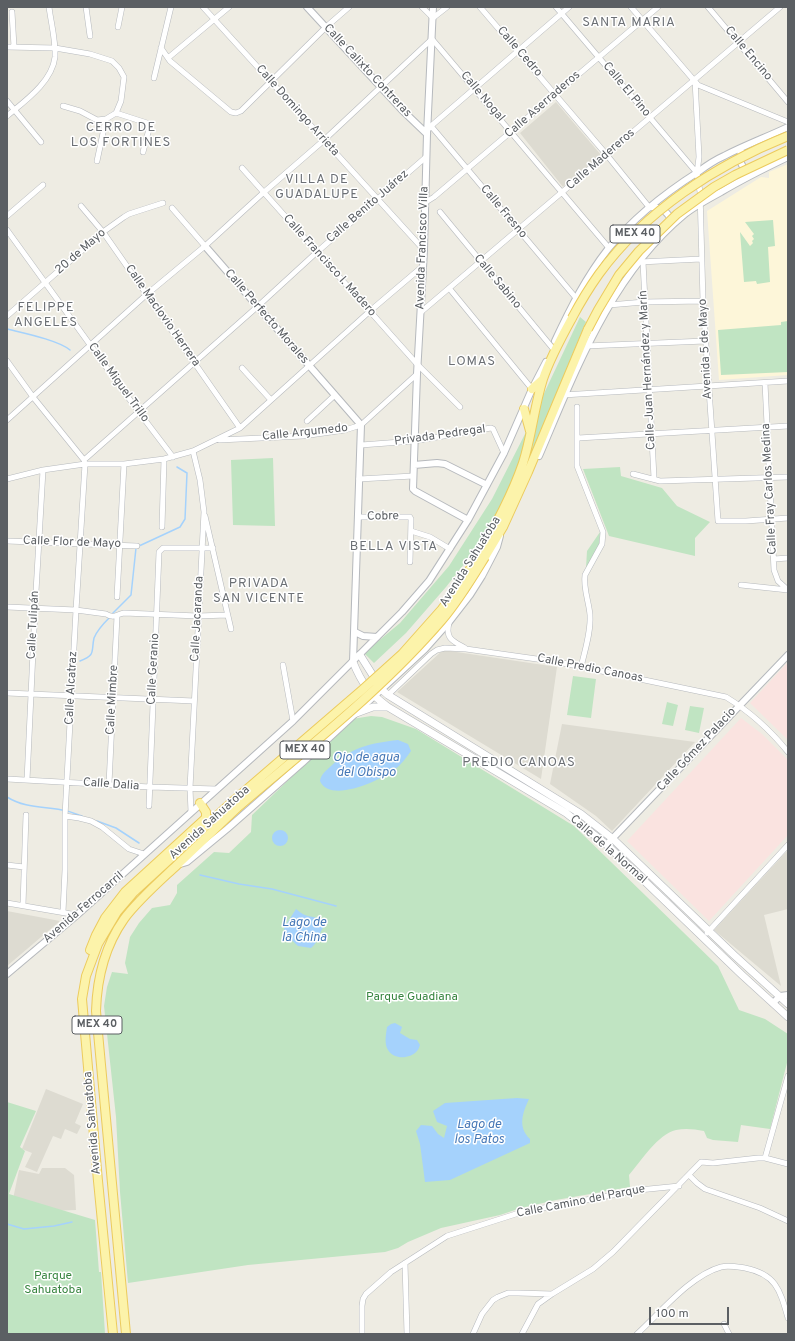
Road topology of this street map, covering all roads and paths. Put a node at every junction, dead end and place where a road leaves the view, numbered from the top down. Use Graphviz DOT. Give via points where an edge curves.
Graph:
graph roads {
  1 [pos="48,7"];
  2 [pos="86,7"];
  3 [pos="122,7"];
  4 [pos="171,7"];
  5 [pos="203,7"];
  6 [pos="228,7"];
  7 [pos="307,7"];
  8 [pos="349,7"];
  9 [pos="422,7"];
  10 [pos="433,7"];
  11 [pos="447,7"];
  12 [pos="480,7"];
  13 [pos="556,7"];
  14 [pos="569,7"];
  15 [pos="631,7"];
  16 [pos="658,7"];
  17 [pos="708,7"];
  18 [pos="780,7"];
  19 [pos="12,12"];
  20 [pos="561,14"];
  21 [pos="433,18"];
  22 [pos="215,19"];
  23 [pos="643,20"];
  24 [pos="118,27"];
  25 [pos="326,27"];
  26 [pos="90,36"];
  27 [pos="432,39"];
  28 [pos="738,42"];
  29 [pos="7,47"];
  30 [pos="14,47"];
  31 [pos="55,48"];
  32 [pos="161,48"];
  33 [pos="518,51"];
  34 [pos="599,57"];
  35 [pos="168,58"];
  36 [pos="154,78"];
  37 [pos="695,80"];
  38 [pos="270,82"];
  39 [pos="381,87"];
  40 [pos="475,88"];
  41 [pos="788,92"];
  42 [pos="555,94"];
  43 [pos="783,96"];
  44 [pos="7,101"];
  45 [pos="788,102"];
  46 [pos="63,106"];
  47 [pos="14,110"];
  48 [pos="116,113"];
  49 [pos="7,116"];
  50 [pos="649,118"];
  51 [pos="106,119"];
  52 [pos="788,122"];
  53 [pos="431,126"];
  54 [pos="788,127"];
  55 [pos="512,132"];
  56 [pos="426,134"];
  57 [pos="788,136"];
  58 [pos="324,140"];
  59 [pos="41,142"];
  60 [pos="741,148"];
  61 [pos="788,150"];
  62 [pos="143,152"];
  63 [pos="606,154"];
  64 [pos="426,157"];
  65 [pos="788,157"];
  66 [pos="97,162"];
  67 [pos="242,168"];
  68 [pos="467,169"];
  69 [pos="697,173"];
  70 [pos="748,176"];
  71 [pos="43,185"];
  72 [pos="263,193"];
  73 [pos="562,193"];
  74 [pos="378,198"];
  75 [pos="426,202"];
  76 [pos="163,203"];
  77 [pos="700,204"];
  78 [pos="81,206"];
  79 [pos="650,207"];
  80 [pos="172,208"];
  81 [pos="440,212"];
  82 [pos="7,216"];
  83 [pos="673,225"];
  84 [pos="7,230"];
  85 [pos="517,230"];
  86 [pos="103,232"];
  87 [pos="204,246"];
  88 [pos="608,248"];
  89 [pos="424,250"];
  90 [pos="317,252"];
  91 [pos="701,259"];
  92 [pos="480,262"];
  93 [pos="641,262"];
  94 [pos="424,266"];
  95 [pos="46,282"];
  96 [pos="449,288"];
  97 [pos="146,295"];
  98 [pos="576,298"];
  99 [pos="703,301"];
  100 [pos="644,302"];
  101 [pos="257,306"];
  102 [pos="609,306"];
  103 [pos="370,311"];
  104 [pos="421,312"];
  105 [pos="7,316"];
  106 [pos="705,341"];
  107 [pos="646,344"];
  108 [pos="90,346"];
  109 [pos="586,346"];
  110 [pos="554,349"];
  111 [pos="7,361"];
  112 [pos="194,361"];
  113 [pos="417,364"];
  114 [pos="309,366"];
  115 [pos="242,368"];
  116 [pos="417,374"];
  117 [pos="765,382"];
  118 [pos="788,382"];
  119 [pos="708,386"];
  120 [pos="536,389"];
  121 [pos="648,389"];
  122 [pos="335,395"];
  123 [pos="563,395"];
  124 [pos="33,397"];
  125 [pos="271,400"];
  126 [pos="460,406"];
  127 [pos="577,407"];
  128 [pos="524,409"];
  129 [pos="138,412"];
  130 [pos="7,420"];
  131 [pos="307,421"];
  132 [pos="361,425"];
  133 [pos="788,426"];
  134 [pos="240,428"];
  135 [pos="767,428"];
  136 [pos="711,430"];
  137 [pos="531,433"];
  138 [pos="651,433"];
  139 [pos="578,438"];
  140 [pos="217,440"];
  141 [pos="414,441"];
  142 [pos="361,445"];
  143 [pos="193,451"];
  144 [pos="504,453"];
  145 [pos="173,457"];
  146 [pos="164,459"];
  147 [pos="85,462"];
  148 [pos="124,464"];
  149 [pos="414,465"];
  150 [pos="44,470"];
  151 [pos="634,474"];
  152 [pos="413,476"];
  153 [pos="769,477"];
  154 [pos="788,477"];
  155 [pos="360,478"];
  156 [pos="654,478"];
  157 [pos="7,479"];
  158 [pos="715,479"];
  159 [pos="487,485"];
  160 [pos="204,512"];
  161 [pos="358,518"];
  162 [pos="788,518"];
  163 [pos="772,519"];
  164 [pos="468,520"];
  165 [pos="162,527"];
  166 [pos="503,527"];
  167 [pos="411,532"];
  168 [pos="7,541"];
  169 [pos="39,542"];
  170 [pos="79,544"];
  171 [pos="119,545"];
  172 [pos="137,546"];
  173 [pos="213,548"];
  174 [pos="201,549"];
  175 [pos="450,549"];
  176 [pos="482,555"];
  177 [pos="788,558"];
  178 [pos="774,559"];
  179 [pos="410,562"];
  180 [pos="742,585"];
  181 [pos="788,590"];
  182 [pos="117,597"];
  183 [pos="7,607"];
  184 [pos="35,609"];
  185 [pos="76,610"];
  186 [pos="157,614"];
  187 [pos="227,615"];
  188 [pos="117,616"];
  189 [pos="198,616"];
  190 [pos="449,622"];
  191 [pos="231,629"];
  192 [pos="355,632"];
  193 [pos="377,637"];
  194 [pos="466,649"];
  195 [pos="357,653"];
  196 [pos="788,655"];
  197 [pos="353,662"];
  198 [pos="283,665"];
  199 [pos="581,667"];
  200 [pos="385,692"];
  201 [pos="7,693"];
  202 [pos="30,694"];
  203 [pos="72,695"];
  204 [pos="374,697"];
  205 [pos="113,698"];
  206 [pos="153,699"];
  207 [pos="395,699"];
  208 [pos="194,701"];
  209 [pos="739,705"];
  210 [pos="388,707"];
  211 [pos="354,714"];
  212 [pos="293,721"];
  213 [pos="788,752"];
  214 [pos="7,779"];
  215 [pos="27,780"];
  216 [pos="68,782"];
  217 [pos="109,784"];
  218 [pos="150,787"];
  219 [pos="190,788"];
  220 [pos="216,789"];
  221 [pos="200,803"];
  222 [pos="234,805"];
  223 [pos="149,806"];
  224 [pos="191,812"];
  225 [pos="26,815"];
  226 [pos="65,816"];
  227 [pos="613,839"];
  228 [pos="160,840"];
  229 [pos="607,845"];
  230 [pos="788,845"];
  231 [pos="144,854"];
  232 [pos="7,865"];
  233 [pos="177,865"];
  234 [pos="24,867"];
  235 [pos="7,903"];
  236 [pos="23,905"];
  237 [pos="62,912"];
  238 [pos="77,915"];
  239 [pos="709,931"];
  240 [pos="703,937"];
  241 [pos="7,974"];
  242 [pos="788,995"];
  243 [pos="780,996"];
  244 [pos="82,999"];
  245 [pos="773,1003"];
  246 [pos="788,1004"];
  247 [pos="788,1017"];
  248 [pos="788,1076"];
  249 [pos="765,1158"];
  250 [pos="788,1164"];
  251 [pos="690,1176"];
  252 [pos="679,1186"];
  253 [pos="788,1221"];
  254 [pos="404,1263"];
  255 [pos="552,1294"];
  256 [pos="788,1318"];
  257 [pos="724,1324"];
  258 [pos="113,1334"];
  259 [pos="126,1334"];
  260 [pos="362,1334"];
  261 [pos="407,1334"];
  262 [pos="473,1334"];
  263 [pos="522,1334"];
  264 [pos="637,1334"];
  265 [pos="729,1334"];
  1 -- 31 [label="street"];
  2 -- 26 [label="street"];
  3 -- 24 [label="street"];
  4 -- 32 [label="street"];
  5 -- 22 [label="street, Calle Domingo Arrieta"];
  6 -- 22 [label="street"];
  7 -- 25 [label="street, Calle Calixto Contreras"];
  8 -- 25 [label="street"];
  9 -- 21 [label="street"];
  10 -- 21 [label="street, Avenida Francisco Villa"];
  11 -- 21 [label="street"];
  12 -- 33 [label="street, Calle Cedro"];
  13 -- 20 [label="street, Calle El Pino"];
  14 -- 20 [label="street"];
  15 -- 23 [label="street"];
  16 -- 23 [label="street, Calle Aserraderos"];
  17 -- 28 [label="street, Calle Encino"];
  18 -- 28 [label="street, Calle Madereros"];
  19 -- 30 [label="street"];
  20 -- 33 [label="street"];
  20 -- 34 [label="street, Calle El Pino"];
  21 -- 27 [label="street, Avenida Francisco Villa"];
  22 -- 35 [label="street"];
  22 -- 38 [label="street, Calle Domingo Arrieta"];
  23 -- 34 [label="street, Calle Aserraderos"];
  23 -- 37 [label="street"];
  25 -- 38 [label="street"];
  25 -- 39 [label="street, Calle Calixto Contreras"];
  27 -- 39 [label="street"];
  27 -- 40 [label="street, Calle Nogal"];
  27 -- 56 [label="street, Avenida Francisco Villa"];
  28 -- 37 [label="street, Calle Madereros"];
  28 -- 43 [label="street, Calle Encino"];
  29 -- 30 [label="street"];
  30 -- 31 [label="street"];
  31 -- 47 [label="street" via="53,66 42,84"];
  31 -- 48 [label="street" via="90,54 112,62 119,68 124,77 121,101"];
  32 -- 35 [label="street"];
  32 -- 36 [label="street"];
  33 -- 40 [label="street"];
  33 -- 42 [label="street, Calle Cedro"];
  34 -- 42 [label="street, Calle Aserraderos"];
  34 -- 50 [label="street, Calle El Pino"];
  35 -- 38 [label="street" via="231,112 241,112"];
  37 -- 50 [label="street, Calle Madereros"];
  37 -- 52 [label="street" via="701,87"];
  37 -- 69 [label="street, Avenida 5 de Mayo" via="699,157"];
  38 -- 58 [label="street, Calle Domingo Arrieta"];
  39 -- 56 [label="street, Calle Calixto Contreras"];
  39 -- 58 [label="street"];
  40 -- 53 [label="street"];
  40 -- 55 [label="street, Calle Nogal"];
  41 -- 43 [label="street"];
  42 -- 55 [label="street, Calle Aserraderos"];
  42 -- 63 [label="street, Calle Cedro"];
  43 -- 45 [label="street, Calle Encino"];
  44 -- 47 [label="street"];
  46 -- 51 [label="street" via="94,119"];
  47 -- 49 [label="street"];
  47 -- 59 [label="street"];
  48 -- 51 [label="street"];
  48 -- 62 [label="street" via="147,123 149,129"];
  50 -- 63 [label="street, Calle Madereros"];
  50 -- 69 [label="street, Calle El Pino"];
  51 -- 66 [label="street"];
  53 -- 56 [label="street"];
  53 -- 68 [label="street, Calle Fresno"];
  54 -- 60 [label="street, Avenida Sahuatoba"];
  55 -- 68 [label="street, Calle Aserraderos"];
  55 -- 73 [label="street, Calle Nogal"];
  56 -- 64 [label="street, Avenida Francisco Villa"];
  57 -- 110 [label="main road, Avenida Sahuatoba / MEX 40, bridge" via="718,170 655,214 627,241 599,274"];
  58 -- 72 [label="street"];
  58 -- 74 [label="street, Calle Domingo Arrieta"];
  60 -- 69 [label="street, Avenida Sahuatoba"];
  60 -- 70 [label="street" via="740,161"];
  61 -- 123 [label="main road, Avenida Sahuatoba / MEX 40, bridge" via="730,178 694,201 677,214 640,251 619,276 598,310 588,329"];
  63 -- 73 [label="street, Calle Madereros"];
  63 -- 79 [label="street, Calle Cedro"];
  64 -- 74 [label="street, Calle Benito Juárez"];
  64 -- 75 [label="street, Avenida Francisco Villa"];
  65 -- 70 [label="street, Avenida Sahuatoba"];
  67 -- 72 [label="street, Calle Francisco I. Madero"];
  68 -- 75 [label="street, Calle Aserraderos"];
  68 -- 85 [label="street, Calle Fresno"];
  69 -- 77 [label="street, Avenida 5 de Mayo"];
  69 -- 79 [label="street, Avenida Sahuatoba"];
  70 -- 77 [label="street, Avenida Sahuatoba"];
  71 -- 82 [label="street"];
  72 -- 87 [label="street"];
  72 -- 90 [label="street, Calle Francisco I. Madero"];
  73 -- 85 [label="street, Calle Madereros"];
  73 -- 88 [label="street, Calle Nogal"];
  74 -- 89 [label="street, Calle Domingo Arrieta"];
  74 -- 90 [label="street, Calle Benito Juárez"];
  75 -- 89 [label="street, Avenida Francisco Villa"];
  76 -- 86 [label="street, 20 de Mayo" via="129,214"];
  77 -- 83 [label="street, Avenida Sahuatoba"];
  77 -- 91 [label="street, Avenida 5 de Mayo"];
  78 -- 86 [label="street, Calle Maclovio Herrera"];
  79 -- 83 [label="street" via="663,210 670,216"];
  79 -- 88 [label="street, Avenida Sahuatoba"];
  80 -- 87 [label="street, Calle Perfecto Morales"];
  81 -- 92 [label="street, Calle Sabino"];
  83 -- 93 [label="street, Avenida Sahuatoba" via="650,247"];
  84 -- 95 [label="street, Calle Miguel Trillo"];
  85 -- 92 [label="street, Calle Madereros"];
  85 -- 98 [label="street, Calle Fresno"];
  86 -- 95 [label="street, 20 de Mayo"];
  86 -- 97 [label="street, Calle Maclovio Herrera"];
  87 -- 97 [label="street"];
  87 -- 101 [label="street, Calle Perfecto Morales"];
  88 -- 98 [label="street, Avenida Sahuatoba"];
  89 -- 94 [label="street, Avenida Francisco Villa"];
  90 -- 101 [label="street, Calle Benito Juárez"];
  90 -- 103 [label="street, Calle Francisco I. Madero"];
  91 -- 93 [label="street"];
  91 -- 99 [label="street, Avenida 5 de Mayo"];
  92 -- 96 [label="street, Calle Madereros"];
  92 -- 110 [label="street, Calle Sabino"];
  93 -- 100 [label="street, Calle Juan Hernández y Marín"];
  93 -- 102 [label="street, Avenida Sahuatoba"];
  94 -- 103 [label="street"];
  94 -- 104 [label="street, Avenida Francisco Villa"];
  95 -- 105 [label="street, 20 de Mayo"];
  95 -- 108 [label="street, Calle Miguel Trillo"];
  96 -- 104 [label="street, Calle Madereros"];
  96 -- 120 [label="street"];
  97 -- 108 [label="street"];
  97 -- 112 [label="street, Calle Maclovio Herrera"];
  98 -- 110 [label="street, Avenida Sahuatoba"];
  99 -- 100 [label="street"];
  99 -- 106 [label="street, Avenida 5 de Mayo"];
  100 -- 102 [label="street"];
  100 -- 107 [label="street, Calle Juan Hernández y Marín"];
  101 -- 112 [label="street, Calle Benito Juárez"];
  101 -- 114 [label="street, Calle Perfecto Morales"];
  102 -- 109 [label="street, Avenida Sahuatoba"];
  103 -- 113 [label="street, Calle Francisco I. Madero"];
  103 -- 114 [label="street"];
  104 -- 113 [label="street, Avenida Francisco Villa"];
  106 -- 107 [label="street"];
  106 -- 119 [label="street, Avenida 5 de Mayo"];
  107 -- 109 [label="street"];
  107 -- 121 [label="street, Calle Juan Hernández y Marín"];
  108 -- 124 [label="street"];
  108 -- 129 [label="street, Calle Miguel Trillo"];
  109 -- 123 [label="street, Avenida Sahuatoba"];
  110 -- 120 [label="street, Avenida Sahuatoba"];
  110 -- 120 [label="main road, MEX 40" via="543,379"];
  111 -- 124 [label="street"];
  112 -- 129 [label="street, Calle Benito Juárez"];
  112 -- 134 [label="street, Calle Maclovio Herrera"];
  113 -- 116 [label="street, Avenida Francisco Villa"];
  113 -- 126 [label="street, Calle Francisco I. Madero"];
  114 -- 122 [label="street, Calle Perfecto Morales"];
  114 -- 125 [label="street"];
  115 -- 125 [label="street"];
  116 -- 132 [label="street"];
  116 -- 141 [label="street, Avenida Francisco Villa"];
  117 -- 118 [label="street"];
  117 -- 119 [label="street"];
  117 -- 135 [label="street, Calle Fray Carlos Medina"];
  119 -- 121 [label="street"];
  119 -- 136 [label="street, Avenida 5 de Mayo"];
  120 -- 128 [label="street, Avenida Sahuatoba"];
  120 -- 137 [label="main road, Avenida Sahuatoba / MEX 40"];
  121 -- 123 [label="street"];
  121 -- 138 [label="street, Calle Juan Hernández y Marín"];
  122 -- 131 [label="street"];
  122 -- 132 [label="street, Calle Perfecto Morales"];
  123 -- 166 [label="main road, Avenida Sahuatoba / MEX 40"];
  124 -- 130 [label="street"];
  124 -- 147 [label="street"];
  125 -- 134 [label="street"];
  127 -- 139 [label="street"];
  128 -- 137 [label="main road"];
  128 -- 144 [label="street, Avenida Sahuatoba"];
  129 -- 145 [label="street, Calle Miguel Trillo"];
  129 -- 147 [label="street, Calle Benito Juárez"];
  132 -- 140 [label="street, Calle Argumedo" via="303,436"];
  132 -- 142 [label="street"];
  133 -- 135 [label="street"];
  134 -- 140 [label="street"];
  135 -- 136 [label="street"];
  135 -- 153 [label="street, Calle Fray Carlos Medina"];
  136 -- 138 [label="street"];
  136 -- 158 [label="street, Avenida 5 de Mayo"];
  137 -- 176 [label="main road, Avenida Sahuatoba / MEX 40" via="512,492"];
  138 -- 139 [label="street"];
  138 -- 156 [label="street, Calle Juan Hernández y Marín"];
  139 -- 199 [label="street" via="577,466 600,522 603,536 602,544 584,580 590,625"];
  140 -- 143 [label="street"];
  141 -- 142 [label="street, Privada Pedregal"];
  141 -- 144 [label="street, Privada Pedregal" via="491,428"];
  141 -- 149 [label="street, Avenida Francisco Villa"];
  142 -- 155 [label="street"];
  143 -- 145 [label="street"];
  143 -- 160 [label="street, Calle Jacaranda"];
  144 -- 159 [label="street, Avenida Sahuatoba"];
  145 -- 146 [label="street"];
  146 -- 148 [label="street"];
  146 -- 165 [label="street"];
  147 -- 148 [label="street"];
  147 -- 150 [label="street"];
  147 -- 170 [label="street, Calle Alcatraz"];
  148 -- 171 [label="street"];
  149 -- 152 [label="street, Avenida Francisco Villa"];
  149 -- 159 [label="street" via="446,464"];
  150 -- 157 [label="street"];
  150 -- 169 [label="street, Calle Tulipán"];
  151 -- 156 [label="street"];
  152 -- 155 [label="street"];
  152 -- 164 [label="street, Avenida Francisco Villa" via="415,492"];
  153 -- 154 [label="street"];
  153 -- 158 [label="street"];
  153 -- 163 [label="street, Calle Fray Carlos Medina"];
  155 -- 161 [label="street"];
  156 -- 158 [label="street" via="660,481"];
  158 -- 163 [label="street, Avenida 5 de Mayo" via="718,521"];
  159 -- 164 [label="street, Avenida Sahuatoba"];
  160 -- 173 [label="street"];
  160 -- 174 [label="street, Calle Jacaranda"];
  161 -- 167 [label="street, Cobre" via="410,517"];
  161 -- 192 [label="street"];
  162 -- 163 [label="street"];
  163 -- 178 [label="street, Calle Fray Carlos Medina"];
  164 -- 175 [label="street, Avenida Sahuatoba"];
  166 -- 176 [label="main road, MEX 40"];
  166 -- 190 [label="street" via="497,547 482,576"];
  167 -- 175 [label="street" via="430,537"];
  167 -- 179 [label="street, Cobre"];
  168 -- 169 [label="street, Calle Flor de Mayo"];
  169 -- 170 [label="street, Calle Flor de Mayo"];
  169 -- 184 [label="street, Calle Tulipán"];
  170 -- 171 [label="street, Calle Flor de Mayo"];
  170 -- 185 [label="street, Calle Alcatraz"];
  171 -- 172 [label="street, Calle Flor de Mayo"];
  171 -- 182 [label="street"];
  173 -- 174 [label="street"];
  173 -- 187 [label="street"];
  174 -- 186 [label="street, Calle Geranio" via="164,548 160,552"];
  174 -- 189 [label="street, Calle Jacaranda"];
  175 -- 193 [label="street, Avenida Sahuatoba" via="429,581"];
  176 -- 222 [label="main road, Avenida Sahuatoba / MEX 40, bridge" via="470,581 443,618 408,658 346,714"];
  177 -- 178 [label="street"];
  178 -- 181 [label="street, Calle Fray Carlos Medina" via="778,581"];
  180 -- 181 [label="street"];
  183 -- 184 [label="street"];
  184 -- 185 [label="street"];
  184 -- 202 [label="street, Calle Tulipán"];
  185 -- 188 [label="street" via="106,614 110,617"];
  185 -- 203 [label="street, Calle Alcatraz"];
  186 -- 188 [label="street" via="124,612"];
  186 -- 189 [label="street"];
  186 -- 206 [label="street, Calle Geranio"];
  187 -- 189 [label="street"];
  187 -- 191 [label="street"];
  188 -- 205 [label="street, Calle Mimbre"];
  189 -- 208 [label="street, Calle Jacaranda"];
  190 -- 194 [label="street" via="449,637"];
  190 -- 200 [label="street"];
  192 -- 193 [label="street" via="363,636"];
  192 -- 195 [label="street"];
  193 -- 195 [label="street, Avenida Sahuatoba"];
  194 -- 199 [label="street, Calle Predio Canoas"];
  194 -- 200 [label="street, Calle Predio Canoas" via="437,650"];
  195 -- 197 [label="street"];
  195 -- 200 [label="main road, Calle de la Normal"];
  196 -- 209 [label="street, Calle Gómez Palacio"];
  197 -- 204 [label="main road, Calle de la Normal" via="361,681"];
  197 -- 212 [label="street, Avenida Sahuatoba"];
  198 -- 212 [label="street"];
  199 -- 209 [label="street, Calle Predio Canoas" via="726,697"];
  200 -- 204 [label="street"];
  200 -- 207 [label="main road, Calle de la Normal"];
  201 -- 202 [label="street"];
  202 -- 203 [label="street"];
  202 -- 215 [label="street, Calle Tulipán"];
  203 -- 205 [label="street"];
  203 -- 216 [label="street, Calle Alcatraz"];
  204 -- 210 [label="main road, Calle de la Normal"];
  204 -- 211 [label="street"];
  205 -- 206 [label="street"];
  205 -- 217 [label="street, Calle Mimbre"];
  206 -- 208 [label="street"];
  206 -- 218 [label="street, Calle Geranio"];
  207 -- 210 [label="main road"];
  207 -- 227 [label="main road, Calle de la Normal" via="581,814"];
  208 -- 219 [label="street, Calle Jacaranda"];
  209 -- 213 [label="street, Calle Predio Canoas" via="766,728"];
  209 -- 227 [label="street, Calle Gómez Palacio"];
  210 -- 211 [label="main road" via="373,707"];
  210 -- 229 [label="main road, Calle de la Normal" via="566,813"];
  211 -- 233 [label="street" via="204,848 187,862"];
  212 -- 220 [label="street, Avenida Sahuatoba"];
  214 -- 215 [label="street, Calle Dalia"];
  215 -- 216 [label="street, Calle Dalia"];
  216 -- 217 [label="street, Calle Dalia"];
  216 -- 226 [label="street, Calle Alcatraz"];
  217 -- 218 [label="street, Calle Dalia"];
  218 -- 219 [label="street, Calle Dalia"];
  218 -- 223 [label="street, Calle Geranio"];
  219 -- 220 [label="street, Calle Dalia"];
  219 -- 224 [label="street, Calle Jacaranda"];
  220 -- 221 [label="street, Avenida Sahuatoba"];
  221 -- 224 [label="street, Avenida Sahuatoba"];
  221 -- 244 [label="main road" via="206,812 206,818 125,892 104,918 82,975"];
  222 -- 233 [label="main road, Avenida Sahuatoba / MEX 40"];
  222 -- 244 [label="main road, Avenida Sahuatoba / MEX 40" via="134,892 117,912 98,944 86,976"];
  224 -- 228 [label="street, Avenida Sahuatoba"];
  225 -- 234 [label="street"];
  226 -- 231 [label="street" via="91,821 129,849"];
  226 -- 237 [label="street, Calle Alcatraz"];
  227 -- 229 [label="street, Calle Gómez Palacio"];
  227 -- 239 [label="main road, Calle de la Normal"];
  228 -- 231 [label="street, Avenida Ferrocarril"];
  229 -- 240 [label="main road, Calle de la Normal"];
  230 -- 239 [label="street"];
  231 -- 238 [label="street, Avenida Ferrocarril"];
  232 -- 234 [label="street"];
  233 -- 259 [label="main road, Avenida Sahuatoba / MEX 40" via="124,919 104,959 96,992"];
  234 -- 236 [label="street"];
  235 -- 236 [label="street"];
  236 -- 237 [label="street"];
  237 -- 238 [label="street"];
  238 -- 241 [label="street, Avenida Ferrocarril"];
  239 -- 240 [label="street"];
  239 -- 243 [label="main road, Calle de la Normal"];
  240 -- 245 [label="main road, Calle de la Normal"];
  242 -- 243 [label="street"];
  243 -- 245 [label="street"];
  243 -- 246 [label="main road, Calle de la Normal"];
  244 -- 258 [label="main road, Avenida Sahuatoba / MEX 40"];
  245 -- 247 [label="main road, Calle de la Normal"];
  248 -- 249 [label="street"];
  249 -- 250 [label="street"];
  249 -- 251 [label="street" via="702,1162"];
  251 -- 252 [label="street"];
  251 -- 253 [label="street" via="700,1186 713,1193 760,1208"];
  252 -- 254 [label="street, Calle Camino del Parque" via="638,1190 522,1212 447,1236"];
  252 -- 255 [label="street" via="613,1252 593,1269"];
  254 -- 260 [label="street, Calle Camino del Parque" via="390,1272 363,1299"];
  254 -- 261 [label="street"];
  255 -- 262 [label="street" via="513,1293 498,1297 482,1314"];
  255 -- 263 [label="street" via="538,1304"];
  256 -- 264 [label="street" via="778,1289 769,1277 752,1270 722,1266 700,1277 681,1292"];
  257 -- 265 [label="street"];
}
